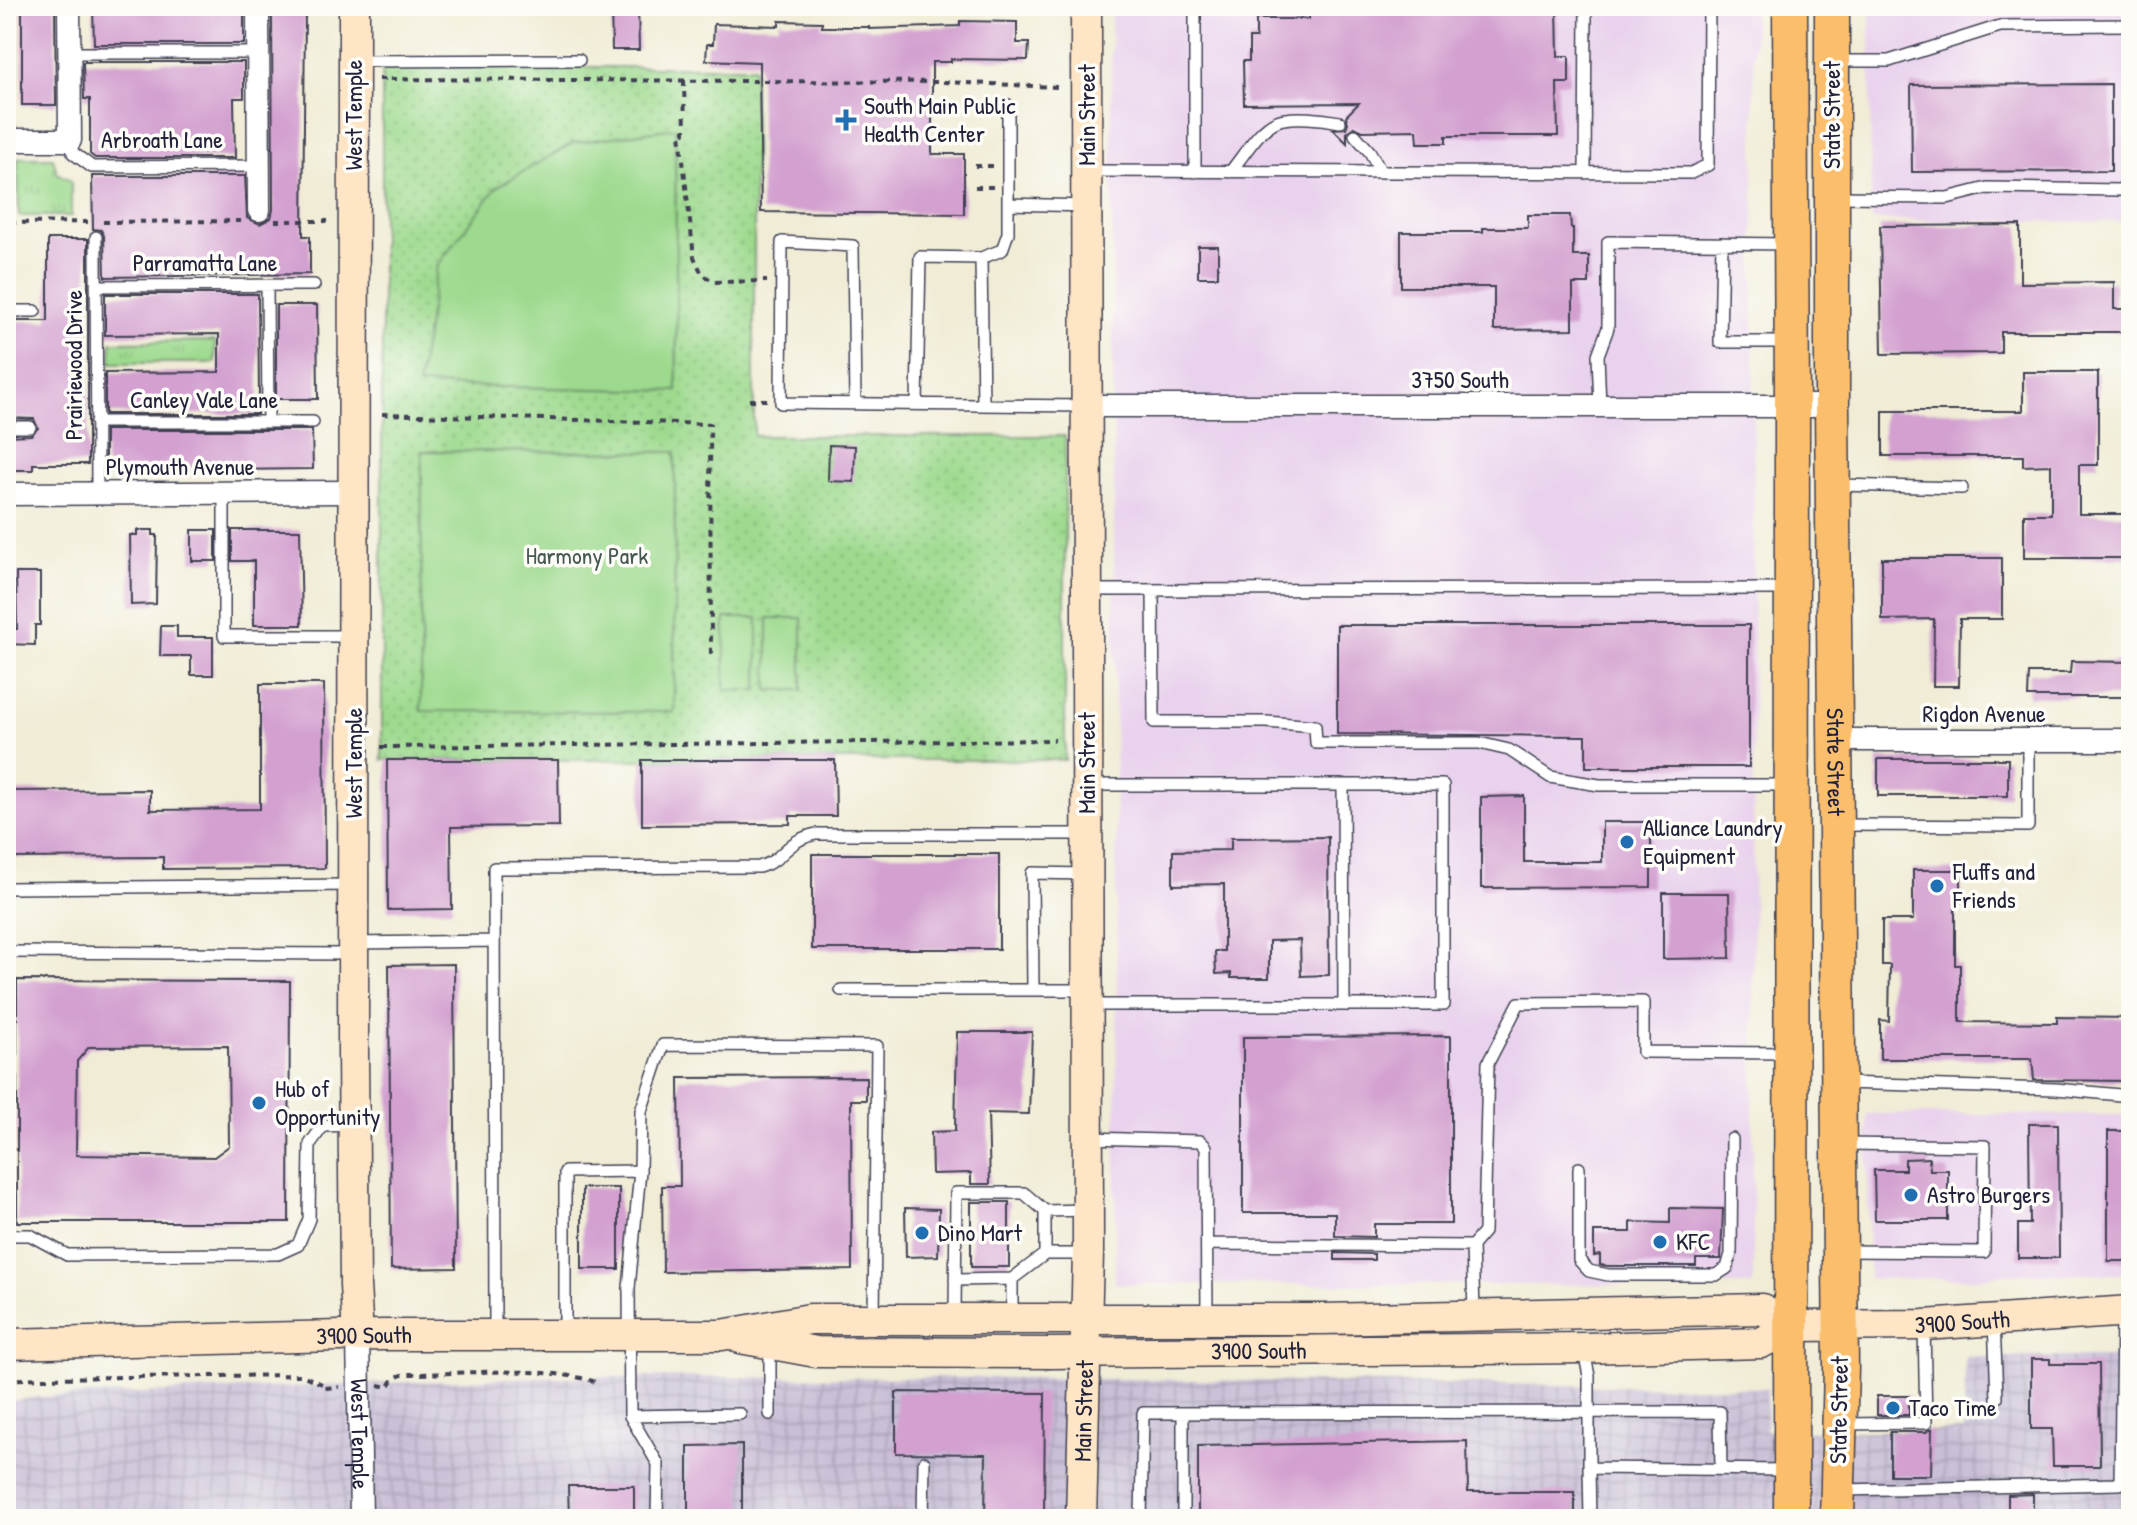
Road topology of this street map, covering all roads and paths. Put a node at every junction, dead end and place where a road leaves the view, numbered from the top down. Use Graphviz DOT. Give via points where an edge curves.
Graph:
graph roads {
  1 [pos="69,6"];
  2 [pos="258,6"];
  3 [pos="354,6"];
  4 [pos="1086,6"];
  5 [pos="1195,6"];
  6 [pos="1586,6"];
  7 [pos="1709,6"];
  8 [pos="1790,6"];
  9 [pos="1832,6"];
  10 [pos="2131,25"];
  11 [pos="69,53"];
  12 [pos="258,53"];
  13 [pos="579,60"];
  14 [pos="354,61"];
  15 [pos="1832,61"];
  16 [pos="379,79"];
  17 [pos="684,80"];
  18 [pos="1057,87"];
  19 [pos="1008,105"];
  20 [pos="1340,122"];
  21 [pos="1355,135"];
  22 [pos="9,140"];
  23 [pos="70,140"];
  24 [pos="259,166"];
  25 [pos="1087,171"];
  26 [pos="1195,172"];
  27 [pos="1230,172"];
  28 [pos="1381,172"];
  29 [pos="1585,173"];
  30 [pos="2131,181"];
  31 [pos="1832,197"];
  32 [pos="1008,204"];
  33 [pos="1087,206"];
  34 [pos="258,218"];
  35 [pos="328,221"];
  36 [pos="12,223"];
  37 [pos="96,237"];
  38 [pos="1722,243"];
  39 [pos="1792,244"];
  40 [pos="981,258"];
  41 [pos="750,281"];
  42 [pos="267,285"];
  43 [pos="314,285"];
  44 [pos="96,286"];
  45 [pos="9,311"];
  46 [pos="35,311"];
  47 [pos="1792,342"];
  48 [pos="855,403"];
  49 [pos="917,404"];
  50 [pos="983,405"];
  51 [pos="1087,406"];
  52 [pos="1600,406"];
  53 [pos="1792,406"];
  54 [pos="1832,406"];
  55 [pos="382,414"];
  56 [pos="96,422"];
  57 [pos="268,422"];
  58 [pos="313,422"];
  59 [pos="6,427"];
  60 [pos="30,427"];
  61 [pos="1833,485"];
  62 [pos="1962,488"];
  63 [pos="353,492"];
  64 [pos="224,493"];
  65 [pos="6,494"];
  66 [pos="97,494"];
  67 [pos="1791,589"];
  68 [pos="1087,590"];
  69 [pos="1153,590"];
  70 [pos="354,636"];
  71 [pos="713,654"];
  72 [pos="1055,740"];
  73 [pos="1837,740"];
  74 [pos="2028,740"];
  75 [pos="2131,740"];
  76 [pos="381,747"];
  77 [pos="1087,785"];
  78 [pos="1343,785"];
  79 [pos="1791,785"];
  80 [pos="1836,825"];
  81 [pos="1087,834"];
  82 [pos="1088,874"];
  83 [pos="353,885"];
  84 [pos="7,888"];
  85 [pos="494,941"];
  86 [pos="354,948"];
  87 [pos="6,952"];
  88 [pos="841,990"];
  89 [pos="1033,990"];
  90 [pos="1088,997"];
  91 [pos="1344,1005"];
  92 [pos="1792,1053"];
  93 [pos="1838,1083"];
  94 [pos="2131,1096"];
  95 [pos="354,1125"];
  96 [pos="1088,1138"];
  97 [pos="1732,1139"];
  98 [pos="1838,1144"];
  99 [pos="1579,1168"];
  100 [pos="640,1171"];
  101 [pos="1088,1210"];
  102 [pos="1045,1211"];
  103 [pos="6,1235"];
  104 [pos="1207,1244"];
  105 [pos="1472,1246"];
  106 [pos="1839,1251"];
  107 [pos="1045,1254"];
  108 [pos="1088,1254"];
  109 [pos="1012,1279"];
  110 [pos="955,1280"];
  111 [pos="2126,1311"];
  112 [pos="1474,1316"];
  113 [pos="874,1318"];
  114 [pos="955,1318"];
  115 [pos="1012,1318"];
  116 [pos="1086,1319"];
  117 [pos="1207,1320"];
  118 [pos="1994,1320"];
  119 [pos="1924,1325"];
  120 [pos="1792,1326"];
  121 [pos="1840,1326"];
  122 [pos="565,1335"];
  123 [pos="628,1335"];
  124 [pos="722,1335"];
  125 [pos="358,1336"];
  126 [pos="495,1336"];
  127 [pos="6,1344"];
  128 [pos="770,1344"];
  129 [pos="1584,1348"];
  130 [pos="1085,1352"];
  131 [pos="6,1380"];
  132 [pos="596,1382"];
  133 [pos="387,1385"];
  134 [pos="328,1388"];
  135 [pos="1997,1398"];
  136 [pos="1589,1411"];
  137 [pos="1183,1413"];
  138 [pos="740,1414"];
  139 [pos="770,1414"];
  140 [pos="630,1416"];
  141 [pos="1839,1424"];
  142 [pos="924,1462"];
  143 [pos="1589,1468"];
  144 [pos="1721,1469"];
  145 [pos="1791,1470"];
  146 [pos="1837,1505"];
  147 [pos="361,1519"];
  148 [pos="657,1519"];
  149 [pos="923,1519"];
  150 [pos="1081,1519"];
  151 [pos="1141,1519"];
  152 [pos="1183,1519"];
  153 [pos="1590,1519"];
  154 [pos="1791,1519"];
  1 -- 11 [label="street, Arbroath Lane"];
  2 -- 12 [label="street"];
  3 -- 14 [label="main road, West Temple"];
  4 -- 25 [label="main road, Main Street"];
  5 -- 26 [label="lane"];
  6 -- 29 [label="lane"];
  7 -- 29 [label="lane" via="1708,165 1691,173"];
  8 -- 39 [label="main road, State Street"];
  9 -- 15 [label="main road, State Street"];
  10 -- 15 [label="lane" via="2000,26 1889,61"];
  11 -- 12 [label="lane"];
  11 -- 23 [label="street, Arbroath Lane"];
  12 -- 24 [label="street"];
  13 -- 14 [label="lane"];
  14 -- 63 [label="main road, West Temple"];
  15 -- 31 [label="main road, State Street"];
  16 -- 17 [label="path"];
  17 -- 18 [label="path"];
  17 -- 41 [label="path" via="685,133 680,134 694,257 702,274 714,282"];
  19 -- 32 [label="lane"];
  20 -- 27 [label="lane" via="1280,120"];
  21 -- 28 [label="lane"];
  22 -- 23 [label="street"];
  22 -- 36 [label="path"];
  23 -- 24 [label="lane, Arbroath Lane" via="73,153 92,167"];
  24 -- 34 [label="street"];
  25 -- 26 [label="lane"];
  25 -- 33 [label="main road, Main Street"];
  26 -- 27 [label="lane"];
  27 -- 28 [label="lane"];
  28 -- 29 [label="lane"];
  30 -- 31 [label="lane" via="2120,190 1987,188 1947,198"];
  31 -- 54 [label="main road, State Street"];
  32 -- 33 [label="lane"];
  32 -- 40 [label="lane" via="1002,250"];
  33 -- 51 [label="main road, Main Street"];
  34 -- 35 [label="path"];
  34 -- 36 [label="path"];
  36 -- 45 [label="path"];
  37 -- 44 [label="lane, Prairiewood Drive"];
  38 -- 39 [label="lane"];
  38 -- 47 [label="lane" via="1720,342"];
  38 -- 52 [label="lane" via="1608,242 1608,328 1598,355"];
  39 -- 47 [label="main road, State Street"];
  40 -- 49 [label="lane" via="920,257"];
  40 -- 50 [label="lane"];
  42 -- 43 [label="lane, Parramatta Lane"];
  42 -- 44 [label="lane, Parramatta Lane"];
  42 -- 57 [label="lane"];
  44 -- 56 [label="lane, Prairiewood Drive"];
  45 -- 46 [label="lane"];
  47 -- 53 [label="main road, State Street"];
  48 -- 48 [label="lane" via="781,403 782,242 853,246"];
  48 -- 49 [label="lane"];
  49 -- 50 [label="lane"];
  50 -- 51 [label="lane"];
  51 -- 52 [label="street, 3750 South"];
  51 -- 68 [label="main road, Main Street"];
  52 -- 53 [label="street, 3750 South"];
  53 -- 54 [label="street, 3750 South"];
  53 -- 67 [label="main road, State Street"];
  54 -- 61 [label="main road, State Street"];
  55 -- 71 [label="path" via="710,424"];
  56 -- 57 [label="lane, Canley Vale Lane"];
  56 -- 66 [label="lane, Prairiewood Drive"];
  57 -- 58 [label="lane, Canley Vale Lane"];
  59 -- 60 [label="lane"];
  61 -- 62 [label="lane"];
  61 -- 73 [label="main road, State Street"];
  63 -- 64 [label="street, Plymouth Avenue"];
  63 -- 70 [label="main road, West Temple"];
  64 -- 66 [label="street, Plymouth Avenue"];
  64 -- 70 [label="lane" via="224,636"];
  65 -- 66 [label="street, Plymouth Avenue"];
  67 -- 69 [label="lane"];
  67 -- 79 [label="main road, State Street"];
  68 -- 69 [label="lane"];
  68 -- 77 [label="main road, Main Street"];
  69 -- 79 [label="lane" via="1154,722 1315,726 1316,743 1479,743 1509,750 1550,777 1599,785"];
  70 -- 83 [label="main road, West Temple"];
  72 -- 76 [label="path"];
  73 -- 74 [label="street, Rigdon Avenue"];
  73 -- 80 [label="main road, State Street"];
  74 -- 75 [label="street, Rigdon Avenue"];
  74 -- 80 [label="lane" via="2028,826"];
  77 -- 78 [label="lane"];
  77 -- 81 [label="main road, Main Street"];
  78 -- 91 [label="lane"];
  78 -- 91 [label="lane" via="1443,785 1443,1005"];
  79 -- 92 [label="main road, State Street"];
  80 -- 93 [label="main road, State Street"];
  81 -- 82 [label="main road, Main Street"];
  81 -- 85 [label="lane" via="816,834 786,847 774,863 759,867 494,868"];
  82 -- 89 [label="lane" via="1032,873"];
  82 -- 90 [label="main road, Main Street"];
  83 -- 84 [label="lane"];
  83 -- 86 [label="main road, West Temple"];
  85 -- 86 [label="lane"];
  85 -- 126 [label="lane"];
  86 -- 87 [label="lane"];
  86 -- 95 [label="main road, West Temple"];
  88 -- 89 [label="lane"];
  89 -- 90 [label="lane"];
  90 -- 91 [label="lane"];
  90 -- 96 [label="main road, Main Street"];
  92 -- 105 [label="lane" via="1643,1052 1643,1002 1519,1003 1488,1063 1484,1232"];
  92 -- 120 [label="main road, State Street"];
  93 -- 94 [label="lane"];
  93 -- 98 [label="main road, State Street"];
  95 -- 103 [label="lane" via="323,1126 310,1144 309,1219 298,1245 278,1254 67,1255 30,1235"];
  95 -- 125 [label="main road, West Temple"];
  96 -- 101 [label="main road, Main Street"];
  96 -- 104 [label="lane" via="1200,1141 1206,1147"];
  97 -- 99 [label="lane" via="1731,1254 1727,1268 1716,1275 1589,1271 1579,1260"];
  98 -- 106 [label="main road, State Street"];
  98 -- 106 [label="lane" via="1985,1146 1984,1252"];
  100 -- 113 [label="lane" via="641,1111 663,1045 877,1046"];
  100 -- 122 [label="lane" via="565,1172"];
  100 -- 123 [label="lane"];
  101 -- 102 [label="lane"];
  101 -- 108 [label="main road, Main Street"];
  102 -- 107 [label="lane"];
  102 -- 110 [label="lane" via="1024,1193 956,1193"];
  104 -- 105 [label="lane"];
  104 -- 117 [label="lane"];
  105 -- 112 [label="lane"];
  106 -- 121 [label="main road, State Street"];
  107 -- 108 [label="lane"];
  107 -- 109 [label="lane"];
  108 -- 116 [label="main road, Main Street"];
  109 -- 110 [label="lane"];
  109 -- 115 [label="lane"];
  110 -- 114 [label="lane"];
  111 -- 118 [label="main road, 3900 South"];
  111 -- 146 [label="lane" via="2120,1484"];
  112 -- 117 [label="main road, 3900 South"];
  112 -- 120 [label="main road, 3900 South" via="1762,1309"];
  113 -- 114 [label="main road, 3900 South"];
  113 -- 124 [label="main road, 3900 South" via="810,1319"];
  114 -- 115 [label="main road, 3900 South"];
  115 -- 116 [label="main road, 3900 South"];
  116 -- 117 [label="main road, 3900 South"];
  116 -- 130 [label="main road, Main Street"];
  118 -- 119 [label="main road, 3900 South"];
  118 -- 135 [label="lane"];
  119 -- 121 [label="main road, 3900 South"];
  119 -- 141 [label="lane" via="1926,1423"];
  120 -- 121 [label="main road, 3900 South"];
  120 -- 129 [label="main road, 3900 South" via="1761,1343"];
  120 -- 145 [label="main road, State Street"];
  121 -- 141 [label="main road, State Street"];
  122 -- 123 [label="main road, 3900 South"];
  122 -- 126 [label="main road, 3900 South"];
  123 -- 124 [label="main road, 3900 South"];
  123 -- 140 [label="lane"];
  124 -- 128 [label="main road, 3900 South"];
  125 -- 126 [label="main road, 3900 South"];
  125 -- 127 [label="main road, 3900 South"];
  125 -- 147 [label="street, West Temple"];
  128 -- 130 [label="main road, 3900 South" via="816,1352"];
  128 -- 139 [label="lane"];
  129 -- 130 [label="main road, 3900 South"];
  129 -- 136 [label="lane"];
  130 -- 150 [label="main road, Main Street"];
  131 -- 134 [label="path" via="302,1375"];
  132 -- 133 [label="path" via="533,1373 423,1374 399,1375"];
  136 -- 137 [label="lane"];
  136 -- 143 [label="lane"];
  136 -- 144 [label="lane" via="1720,1412"];
  137 -- 151 [label="lane" via="1143,1413"];
  137 -- 152 [label="lane"];
  138 -- 140 [label="lane"];
  140 -- 148 [label="lane" via="658,1464"];
  141 -- 146 [label="main road, State Street"];
  142 -- 149 [label="lane"];
  143 -- 144 [label="lane"];
  143 -- 153 [label="lane"];
  144 -- 145 [label="lane"];
  145 -- 154 [label="main road, State Street"];
}
